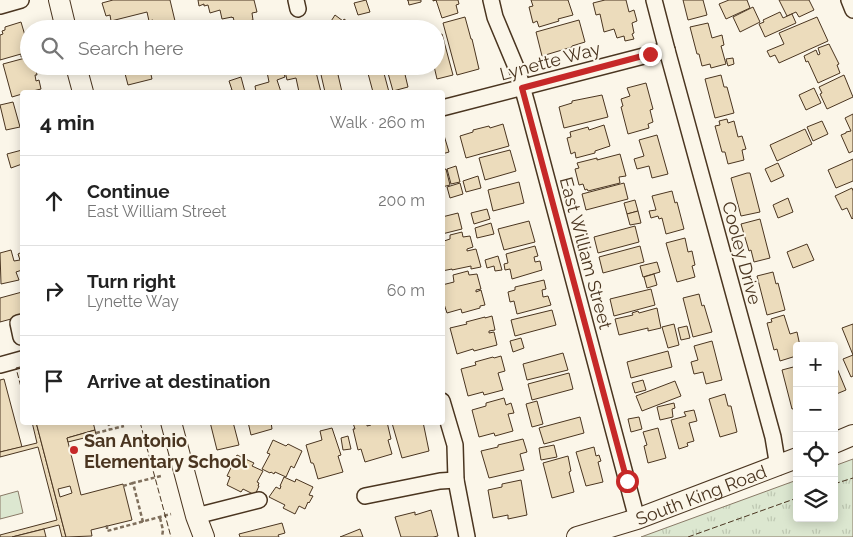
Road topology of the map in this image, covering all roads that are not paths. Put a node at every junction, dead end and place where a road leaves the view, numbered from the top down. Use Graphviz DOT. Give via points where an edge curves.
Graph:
graph roads {
  1 [pos="21,0"];
  2 [pos="59,0"];
  3 [pos="491,0"];
  4 [pos="654,0"];
  5 [pos="848,0"];
  6 [pos="0,6"];
  7 [pos="853,10"];
  8 [pos="64,20"];
  9 [pos="667,50"];
  10 [pos="78,75"];
  11 [pos="522,88"];
  12 [pos="82,90"];
  13 [pos="445,107"];
  14 [pos="20,360"];
  15 [pos="0,365"];
  16 [pos="445,411"];
  17 [pos="172,425"];
  18 [pos="853,435"];
  19 [pos="838,441"];
  20 [pos="793,460"];
  21 [pos="778,467"];
  22 [pos="456,480"];
  23 [pos="365,496"];
  24 [pos="258,500"];
  25 [pos="196,516"];
  26 [pos="637,519"];
  27 [pos="204,537"];
  28 [pos="468,537"];
  29 [pos="577,537"];
  1 -- 6 [label="street"];
  2 -- 8 [label="main road"];
  3 -- 11 [label="street, East William Street"];
  4 -- 9 [label="street, Cooley Drive"];
  5 -- 7 [label="street"];
  9 -- 11 [label="street, Lynette Way"];
  9 -- 21 [label="street, Cooley Drive" via="771,427"];
  10 -- 12 [label="main road"];
  11 -- 13 [label="street, Lynette Way"];
  11 -- 26 [label="street, East William Street"];
  14 -- 15 [label="street"];
  16 -- 22 [label="street" via="455,445"];
  17 -- 25 [label="main road"];
  18 -- 19 [label="main road"];
  20 -- 21 [label="main road, South King Road"];
  21 -- 26 [label="main road, South King Road"];
  22 -- 23 [label="street"];
  22 -- 28 [label="street"];
  24 -- 25 [label="street"];
  25 -- 27 [label="main road"];
  26 -- 29 [label="main road, South King Road"];
}
